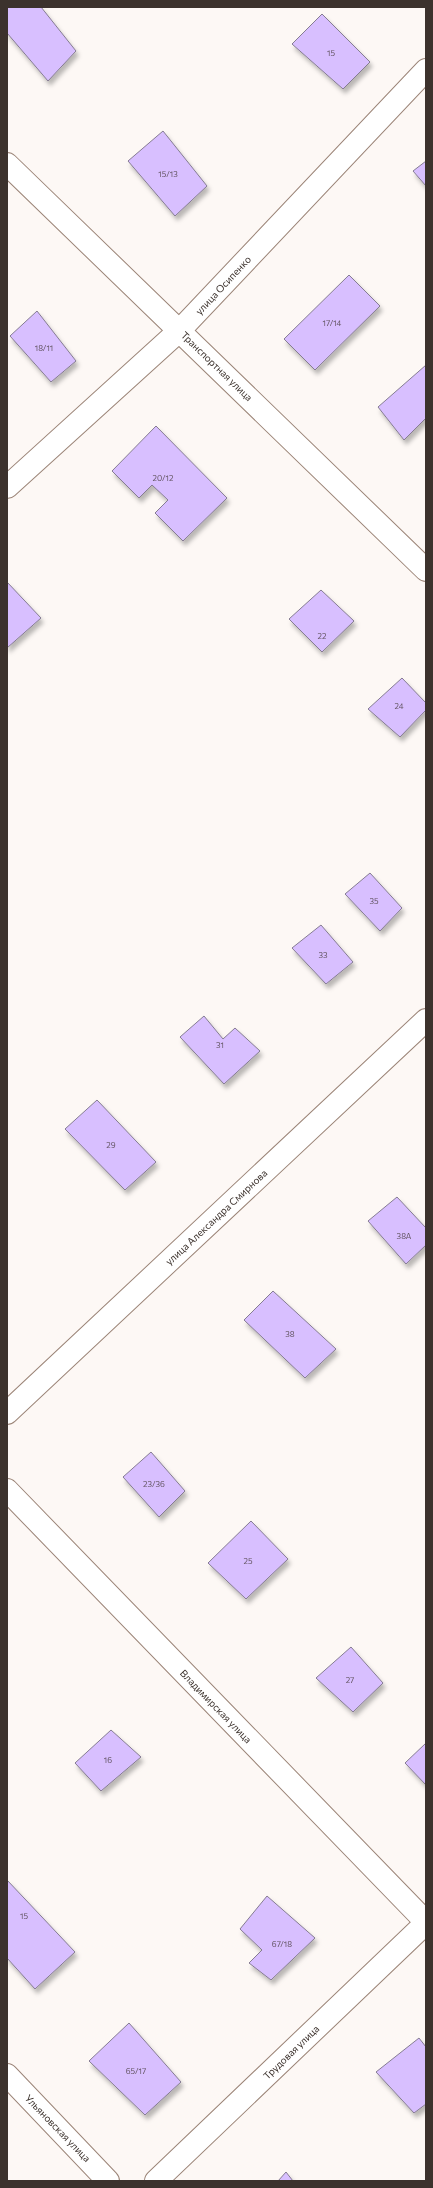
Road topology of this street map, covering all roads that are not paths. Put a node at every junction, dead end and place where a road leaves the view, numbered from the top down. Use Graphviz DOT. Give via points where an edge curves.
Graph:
graph roads {
  1 [pos="426,70"];
  2 [pos="7,164"];
  3 [pos="180,330"];
  4 [pos="7,487"];
  5 [pos="426,570"];
  6 [pos="426,1020"];
  7 [pos="7,1413"];
  8 [pos="7,1490"];
  9 [pos="426,1923"];
  10 [pos="7,2075"];
  11 [pos="108,2181"];
  12 [pos="156,2181"];
  1 -- 3 [label="street, улица Осипенко"];
  2 -- 3 [label="street, Транспортная улица"];
  3 -- 4 [label="street, улица Осипенко"];
  3 -- 5 [label="street, Транспортная улица"];
  6 -- 7 [label="street, улица Александра Смирнова"];
  8 -- 9 [label="street, Владимирская улица"];
  9 -- 12 [label="street, Трудовая улица"];
  10 -- 11 [label="street, Ульяновская улица"];
}
